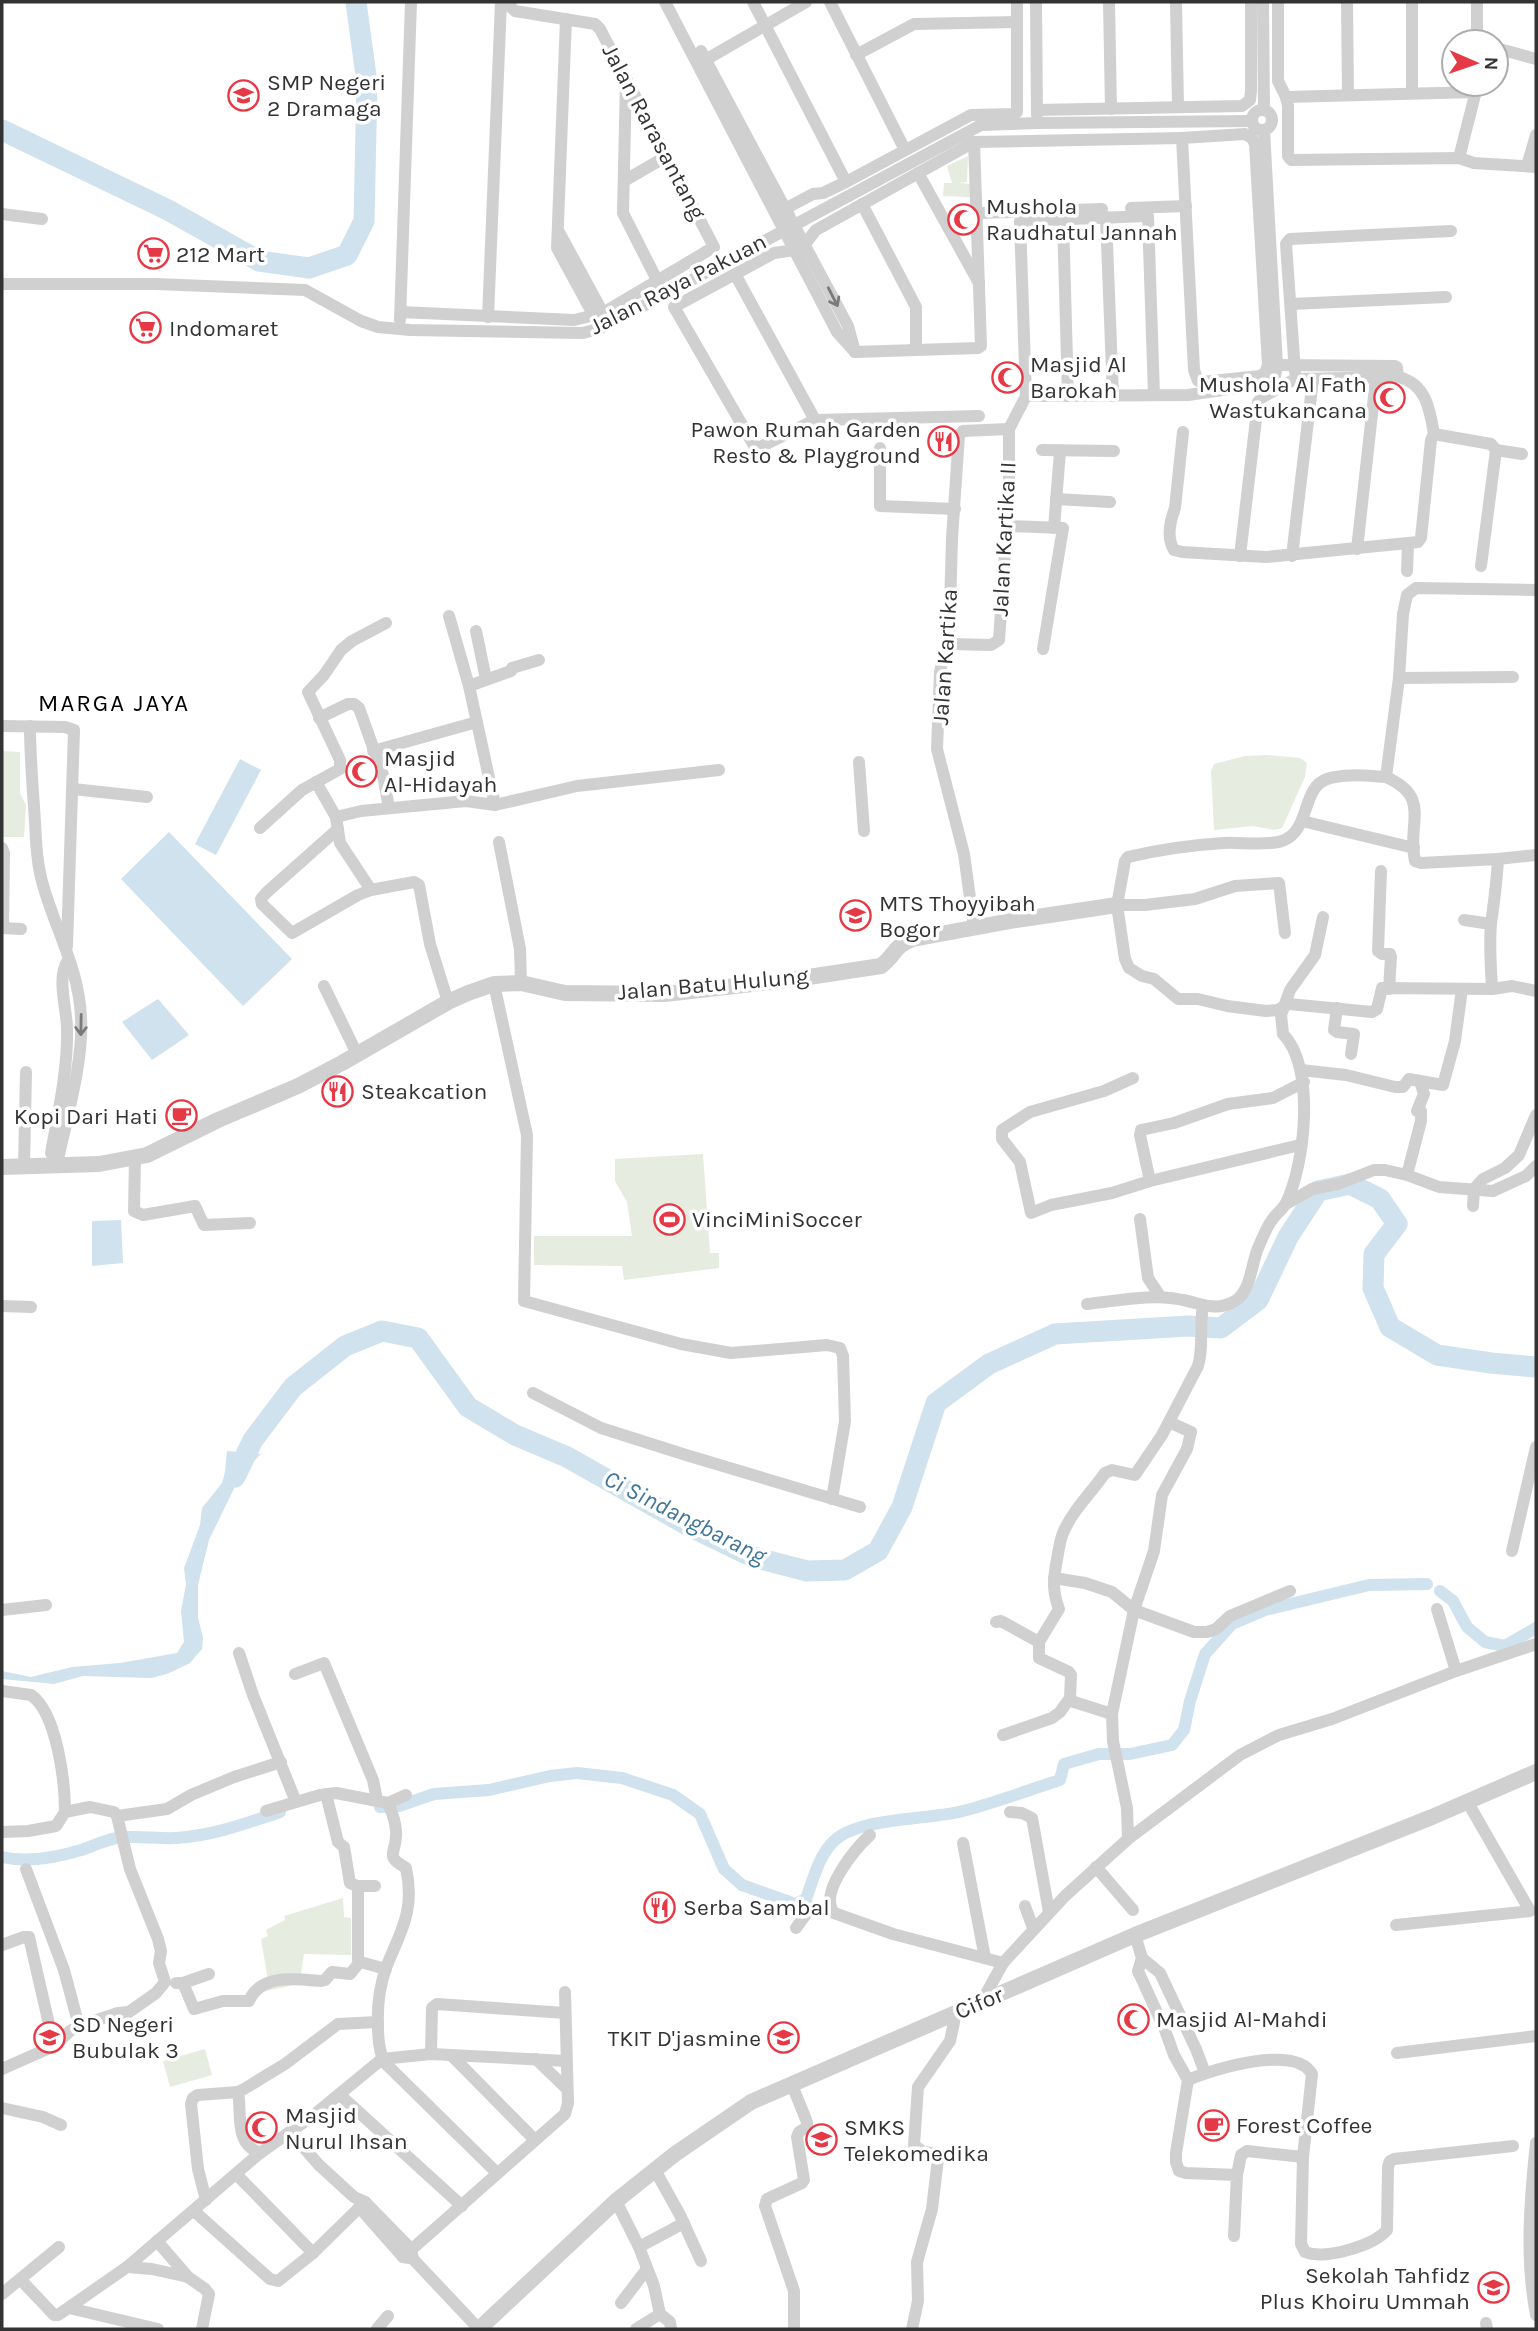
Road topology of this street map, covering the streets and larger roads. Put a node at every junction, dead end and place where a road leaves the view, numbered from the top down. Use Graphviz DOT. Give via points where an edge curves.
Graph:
graph roads {
  1 [pos="411,2"];
  2 [pos="503,2"];
  3 [pos="665,2"];
  4 [pos="674,2"];
  5 [pos="753,2"];
  6 [pos="806,2"];
  7 [pos="830,2"];
  8 [pos="1017,2"];
  9 [pos="1036,2"];
  10 [pos="1110,2"];
  11 [pos="1176,2"];
  12 [pos="1251,2"];
  13 [pos="1264,2"];
  14 [pos="1278,2"];
  15 [pos="1347,2"];
  16 [pos="1412,2"];
  17 [pos="1477,2"];
  18 [pos="566,19"];
  19 [pos="1017,22"];
  20 [pos="765,25"];
  21 [pos="1477,28"];
  22 [pos="1510,52"];
  23 [pos="856,55"];
  24 [pos="1536,59"];
  25 [pos="702,62"];
  26 [pos="626,80"];
  27 [pos="1440,91"];
  28 [pos="1412,93"];
  29 [pos="1348,95"];
  30 [pos="1474,98"];
  31 [pos="1287,101"];
  32 [pos="1178,107"];
  33 [pos="1111,109"];
  34 [pos="1037,116"];
  35 [pos="1267,119"];
  36 [pos="1288,124"];
  37 [pos="1536,135"];
  38 [pos="1182,138"];
  39 [pos="974,142"];
  40 [pos="905,150"];
  41 [pos="667,156"];
  42 [pos="1459,158"];
  43 [pos="1531,167"];
  44 [pos="918,173"];
  45 [pos="624,181"];
  46 [pos="846,182"];
  47 [pos="862,204"];
  48 [pos="1186,206"];
  49 [pos="781,210"];
  50 [pos="978,213"];
  51 [pos="2,214"];
  52 [pos="1106,217"];
  53 [pos="42,219"];
  54 [pos="1063,219"];
  55 [pos="790,227"];
  56 [pos="1451,231"];
  57 [pos="800,247"];
  58 [pos="735,274"];
  59 [pos="658,282"];
  60 [pos="2,284"];
  61 [pos="980,285"];
  62 [pos="1446,297"];
  63 [pos="1291,304"];
  64 [pos="401,312"];
  65 [pos="598,315"];
  66 [pos="488,317"];
  67 [pos="400,329"];
  68 [pos="916,350"];
  69 [pos="1276,371"];
  70 [pos="1292,377"];
  71 [pos="1398,377"];
  72 [pos="1313,379"];
  73 [pos="1376,379"];
  74 [pos="1068,396"];
  75 [pos="1113,396"];
  76 [pos="1154,396"];
  77 [pos="1026,397"];
  78 [pos="979,416"];
  79 [pos="815,420"];
  80 [pos="1009,429"];
  81 [pos="1183,432"];
  82 [pos="1434,434"];
  83 [pos="1493,447"];
  84 [pos="880,448"];
  85 [pos="1042,450"];
  86 [pos="1060,451"];
  87 [pos="1114,451"];
  88 [pos="1522,454"];
  89 [pos="1056,499"];
  90 [pos="1110,502"];
  91 [pos="955,509"];
  92 [pos="1007,526"];
  93 [pos="1054,528"];
  94 [pos="1408,545"];
  95 [pos="1357,549"];
  96 [pos="1240,556"];
  97 [pos="1292,556"];
  98 [pos="1481,566"];
  99 [pos="1407,571"];
  100 [pos="1536,590"];
  101 [pos="450,616"];
  102 [pos="386,623"];
  103 [pos="476,631"];
  104 [pos="950,644"];
  105 [pos="1043,649"];
  106 [pos="539,660"];
  107 [pos="1513,677"];
  108 [pos="1399,678"];
  109 [pos="486,679"];
  110 [pos="469,686"];
  111 [pos="319,718"];
  112 [pos="477,722"];
  113 [pos="2,726"];
  114 [pos="30,726"];
  115 [pos="373,751"];
  116 [pos="859,762"];
  117 [pos="719,770"];
  118 [pos="1386,776"];
  119 [pos="316,782"];
  120 [pos="73,789"];
  121 [pos="147,797"];
  122 [pos="495,805"];
  123 [pos="388,808"];
  124 [pos="1302,821"];
  125 [pos="337,823"];
  126 [pos="260,828"];
  127 [pos="864,831"];
  128 [pos="499,842"];
  129 [pos="2,848"];
  130 [pos="1414,848"];
  131 [pos="1536,855"];
  132 [pos="1498,859"];
  133 [pos="1381,871"];
  134 [pos="371,890"];
  135 [pos="1117,905"];
  136 [pos="1324,917"];
  137 [pos="1464,920"];
  138 [pos="1491,924"];
  139 [pos="2,928"];
  140 [pos="974,928"];
  141 [pos="21,929"];
  142 [pos="1285,933"];
  143 [pos="67,955"];
  144 [pos="521,983"];
  145 [pos="494,984"];
  146 [pos="324,986"];
  147 [pos="1390,989"];
  148 [pos="1462,989"];
  149 [pos="1492,989"];
  150 [pos="1536,991"];
  151 [pos="447,1003"];
  152 [pos="1284,1007"];
  153 [pos="1337,1008"];
  154 [pos="357,1054"];
  155 [pos="1351,1054"];
  156 [pos="26,1072"];
  157 [pos="1302,1076"];
  158 [pos="1133,1077"];
  159 [pos="1420,1081"];
  160 [pos="1536,1115"];
  161 [pos="1300,1145"];
  162 [pos="135,1158"];
  163 [pos="53,1164"];
  164 [pos="24,1166"];
  165 [pos="1536,1166"];
  166 [pos="2,1167"];
  167 [pos="1407,1175"];
  168 [pos="1150,1181"];
  169 [pos="1474,1189"];
  170 [pos="1286,1204"];
  171 [pos="1473,1206"];
  172 [pos="1140,1219"];
  173 [pos="250,1223"];
  174 [pos="1160,1297"];
  175 [pos="1087,1304"];
  176 [pos="2,1306"];
  177 [pos="1203,1306"];
  178 [pos="31,1307"];
  179 [pos="533,1393"];
  180 [pos="1169,1422"];
  181 [pos="1536,1447"];
  182 [pos="1531,1492"];
  183 [pos="832,1499"];
  184 [pos="860,1507"];
  185 [pos="1512,1551"];
  186 [pos="1054,1578"];
  187 [pos="1290,1591"];
  188 [pos="46,1605"];
  189 [pos="1437,1609"];
  190 [pos="2,1610"];
  191 [pos="1134,1610"];
  192 [pos="996,1622"];
  193 [pos="1039,1642"];
  194 [pos="1536,1644"];
  195 [pos="239,1653"];
  196 [pos="1456,1671"];
  197 [pos="295,1674"];
  198 [pos="2,1691"];
  199 [pos="1070,1698"];
  200 [pos="1112,1714"];
  201 [pos="1003,1735"];
  202 [pos="281,1762"];
  203 [pos="1536,1772"];
  204 [pos="406,1795"];
  205 [pos="327,1798"];
  206 [pos="383,1801"];
  207 [pos="1467,1801"];
  208 [pos="296,1802"];
  209 [pos="266,1811"];
  210 [pos="65,1812"];
  211 [pos="1010,1812"];
  212 [pos="117,1816"];
  213 [pos="2,1832"];
  214 [pos="870,1835"];
  215 [pos="1128,1839"];
  216 [pos="963,1843"];
  217 [pos="1096,1867"];
  218 [pos="26,1869"];
  219 [pos="356,1886"];
  220 [pos="375,1886"];
  221 [pos="1025,1906"];
  222 [pos="830,1909"];
  223 [pos="1133,1910"];
  224 [pos="1049,1912"];
  225 [pos="1534,1914"];
  226 [pos="1396,1925"];
  227 [pos="796,1928"];
  228 [pos="1033,1928"];
  229 [pos="1135,1935"];
  230 [pos="2,1945"];
  231 [pos="985,1958"];
  232 [pos="1142,1958"];
  233 [pos="360,1962"];
  234 [pos="1003,1963"];
  235 [pos="386,1969"];
  236 [pos="209,1974"];
  237 [pos="165,1982"];
  238 [pos="183,1983"];
  239 [pos="565,1992"];
  240 [pos="981,2003"];
  241 [pos="565,2013"];
  242 [pos="956,2013"];
  243 [pos="377,2022"];
  244 [pos="79,2026"];
  245 [pos="1536,2036"];
  246 [pos="54,2046"];
  247 [pos="1397,2053"];
  248 [pos="431,2054"];
  249 [pos="451,2055"];
  250 [pos="382,2059"];
  251 [pos="536,2059"];
  252 [pos="566,2061"];
  253 [pos="2,2069"];
  254 [pos="1205,2073"];
  255 [pos="1188,2080"];
  256 [pos="792,2085"];
  257 [pos="567,2089"];
  258 [pos="238,2092"];
  259 [pos="340,2095"];
  260 [pos="2,2108"];
  261 [pos="61,2125"];
  262 [pos="290,2132"];
  263 [pos="535,2140"];
  264 [pos="1536,2143"];
  265 [pos="1513,2146"];
  266 [pos="260,2153"];
  267 [pos="1303,2157"];
  268 [pos="655,2170"];
  269 [pos="497,2173"];
  270 [pos="236,2174"];
  271 [pos="1237,2175"];
  272 [pos="206,2200"];
  273 [pos="616,2201"];
  274 [pos="360,2203"];
  275 [pos="462,2206"];
  276 [pos="194,2211"];
  277 [pos="684,2223"];
  278 [pos="1234,2236"];
  279 [pos="157,2241"];
  280 [pos="59,2247"];
  281 [pos="639,2247"];
  282 [pos="313,2253"];
  283 [pos="409,2255"];
  284 [pos="701,2261"];
  285 [pos="127,2267"];
  286 [pos="647,2269"];
  287 [pos="188,2277"];
  288 [pos="21,2280"];
  289 [pos="2,2294"];
  290 [pos="621,2303"];
  291 [pos="69,2308"];
  292 [pos="660,2314"];
  293 [pos="1536,2315"];
  294 [pos="388,2316"];
  295 [pos="132,2326"];
  296 [pos="158,2329"];
  297 [pos="202,2329"];
  298 [pos="377,2329"];
  299 [pos="479,2329"];
  300 [pos="636,2329"];
  301 [pos="671,2329"];
  302 [pos="794,2329"];
  303 [pos="912,2329"];
  1 -- 64 [label="street"];
  2 -- 18 [label="street, Jalan Rarasantang" via="515,11"];
  2 -- 66 [label="street"];
  3 -- 25 [label="street"];
  4 -- 25 [label="street"];
  5 -- 20 [label="street"];
  6 -- 20 [label="street"];
  7 -- 23 [label="street"];
  8 -- 19 [label="street"];
  9 -- 34 [label="street"];
  10 -- 33 [label="street"];
  11 -- 32 [label="street"];
  12 -- 32 [label="street" via="1250,100 1242,106"];
  13 -- 35 [label="street"];
  14 -- 31 [label="street" via="1278,81"];
  15 -- 29 [label="street"];
  16 -- 28 [label="street"];
  17 -- 21 [label="street"];
  18 -- 26 [label="street, Jalan Rarasantang" via="600,29"];
  18 -- 65 [label="street" via="557,248"];
  19 -- 23 [label="street" via="914,24"];
  19 -- 40 [label="street" via="1017,111 971,115"];
  20 -- 25 [label="street"];
  20 -- 46 [label="street"];
  22 -- 24 [label="street"];
  23 -- 40 [label="street"];
  25 -- 49 [label="street"];
  26 -- 41 [label="street, Jalan Rarasantang"];
  26 -- 45 [label="street"];
  27 -- 28 [label="street"];
  28 -- 29 [label="street"];
  29 -- 31 [label="street"];
  30 -- 42 [label="street"];
  31 -- 35 [label="street"];
  31 -- 36 [label="street"];
  32 -- 33 [label="street"];
  33 -- 34 [label="street"];
  34 -- 35 [label="street, Jalan Raya Pakuan" via="1252,121 1258,129"];
  34 -- 55 [label="street, Jalan Raya Pakuan" via="981,125"];
  35 -- 36 [label="street"];
  35 -- 69 [label="street"];
  36 -- 42 [label="street" via="1290,160"];
  37 -- 43 [label="street"];
  38 -- 39 [label="street"];
  38 -- 48 [label="street"];
  38 -- 48 [label="street" via="1245,134 1255,145 1268,365 1260,376 1202,382 1196,377"];
  39 -- 44 [label="street"];
  39 -- 50 [label="street"];
  40 -- 46 [label="street"];
  41 -- 45 [label="street"];
  41 -- 59 [label="street, Jalan Rarasantang" via="714,247"];
  42 -- 43 [label="street"];
  44 -- 47 [label="street"];
  44 -- 61 [label="street"];
  45 -- 59 [label="street" via="623,213"];
  46 -- 49 [label="street"];
  47 -- 57 [label="street" via="816,230"];
  47 -- 68 [label="street" via="916,307"];
  48 -- 50 [label="street"];
  49 -- 55 [label="street"];
  50 -- 61 [label="street"];
  51 -- 53 [label="street"];
  52 -- 54 [label="street"];
  52 -- 75 [label="street"];
  52 -- 76 [label="street" via="1148,216"];
  54 -- 74 [label="street"];
  54 -- 77 [label="street" via="1020,221"];
  55 -- 57 [label="street"];
  55 -- 67 [label="street, Jalan Raya Pakuan" via="604,327 583,333"];
  56 -- 63 [label="street" via="1290,239 1286,244"];
  57 -- 58 [label="street" via="774,253"];
  57 -- 68 [label="street" via="848,326 855,352"];
  58 -- 79 [label="street"];
  58 -- 79 [label="street" via="674,307 756,449"];
  59 -- 65 [label="street"];
  60 -- 67 [label="street, Jalan Raya Pakuan" via="305,290 361,321"];
  61 -- 68 [label="street" via="983,343 978,348"];
  62 -- 63 [label="street"];
  63 -- 70 [label="street"];
  64 -- 66 [label="street"];
  64 -- 67 [label="street"];
  65 -- 66 [label="street" via="574,320"];
  69 -- 70 [label="street"];
  69 -- 70 [label="street"];
  69 -- 76 [label="street" via="1263,384"];
  70 -- 71 [label="street" via="1395,366"];
  70 -- 72 [label="street"];
  70 -- 96 [label="street" via="1258,402"];
  71 -- 73 [label="street"];
  71 -- 82 [label="street" via="1422,392"];
  72 -- 73 [label="street"];
  72 -- 97 [label="street"];
  73 -- 95 [label="street"];
  74 -- 75 [label="street"];
  74 -- 77 [label="street"];
  75 -- 76 [label="street"];
  77 -- 80 [label="street"];
  78 -- 79 [label="street"];
  80 -- 91 [label="street, Jalan Kartika" via="959,435"];
  80 -- 92 [label="street, Jalan Kartika II"];
  81 -- 96 [label="street" via="1169,542 1182,552"];
  82 -- 83 [label="street"];
  82 -- 94 [label="street" via="1421,538"];
  83 -- 88 [label="street"];
  83 -- 98 [label="street"];
  84 -- 91 [label="street" via="880,506"];
  85 -- 86 [label="street"];
  86 -- 87 [label="street"];
  86 -- 89 [label="street"];
  89 -- 90 [label="street"];
  89 -- 93 [label="street"];
  91 -- 104 [label="street, Jalan Kartika"];
  92 -- 93 [label="street"];
  92 -- 104 [label="street, Jalan Kartika II" via="999,640 991,645"];
  93 -- 105 [label="street" via="1063,528"];
  94 -- 95 [label="street"];
  94 -- 99 [label="street"];
  95 -- 97 [label="street"];
  96 -- 97 [label="street"];
  100 -- 108 [label="street" via="1416,588 1407,595 1403,614"];
  101 -- 110 [label="street"];
  102 -- 111 [label="street" via="341,650 310,688 309,698"];
  103 -- 109 [label="street" via="486,654"];
  104 -- 140 [label="street, Jalan Kartika" via="940,672 937,749 964,854"];
  106 -- 109 [label="street"];
  107 -- 108 [label="street"];
  108 -- 118 [label="street"];
  109 -- 110 [label="street"];
  110 -- 112 [label="street"];
  111 -- 115 [label="street" via="354,704"];
  111 -- 119 [label="street" via="341,764"];
  112 -- 115 [label="street"];
  112 -- 122 [label="street"];
  113 -- 114 [label="street"];
  114 -- 120 [label="street" via="74,730"];
  114 -- 143 [label="street" via="40,869"];
  115 -- 123 [label="street" via="386,784"];
  116 -- 127 [label="street"];
  117 -- 122 [label="street" via="577,786"];
  118 -- 124 [label="street" via="1324,779"];
  118 -- 130 [label="street" via="1397,781 1414,801"];
  119 -- 125 [label="street"];
  119 -- 126 [label="street"];
  120 -- 121 [label="street"];
  120 -- 143 [label="street"];
  122 -- 123 [label="street" via="466,801"];
  123 -- 125 [label="street" via="347,813"];
  124 -- 130 [label="street"];
  124 -- 135 [label="street" via="1282,842 1220,843 1128,857"];
  125 -- 134 [label="street" via="340,843"];
  125 -- 134 [label="street" via="266,893 262,904 292,933"];
  128 -- 144 [label="street" via="520,949"];
  129 -- 139 [label="street"];
  130 -- 132 [label="street" via="1415,861 1421,863"];
  131 -- 132 [label="street"];
  132 -- 138 [label="street"];
  133 -- 147 [label="street" via="1378,951 1391,957"];
  134 -- 151 [label="street" via="414,882 419,885"];
  135 -- 140 [label="street, Jalan Batu Hulung"];
  135 -- 142 [label="street" via="1183,901 1235,886 1279,883"];
  135 -- 152 [label="street" via="1129,968 1154,979 1178,999 1266,1011"];
  136 -- 152 [label="street" via="1315,955 1290,990"];
  137 -- 138 [label="street"];
  138 -- 149 [label="street"];
  139 -- 141 [label="street"];
  140 -- 144 [label="street, Jalan Batu Hulung" via="901,944 881,966 789,980 665,994 565,993"];
  143 -- 163 [label="street" via="63,976 66,1050"];
  144 -- 145 [label="street, Jalan Batu Hulung"];
  145 -- 151 [label="street, Jalan Batu Hulung"];
  145 -- 183 [label="street" via="527,1135 524,1301 731,1353 827,1345 840,1348 845,1421"];
  146 -- 154 [label="street"];
  147 -- 148 [label="street"];
  147 -- 153 [label="street" via="1381,988 1374,1012"];
  148 -- 149 [label="street"];
  148 -- 159 [label="street" via="1443,1085"];
  149 -- 150 [label="street" via="1511,986"];
  151 -- 154 [label="street, Jalan Batu Hulung"];
  152 -- 153 [label="street"];
  152 -- 157 [label="street" via="1283,1034"];
  153 -- 155 [label="street" via="1335,1030 1354,1034"];
  154 -- 162 [label="street, Jalan Batu Hulung" via="298,1086"];
  156 -- 164 [label="street"];
  157 -- 159 [label="street" via="1346,1075 1398,1087 1409,1079"];
  157 -- 161 [label="street"];
  157 -- 168 [label="street" via="1273,1098 1228,1104 1141,1130"];
  158 -- 168 [label="street" via="1104,1091 1030,1112 1002,1130 1002,1139 1020,1162 1031,1213"];
  159 -- 167 [label="street" via="1424,1094 1417,1111 1422,1111 1421,1121"];
  160 -- 169 [label="street" via="1519,1155"];
  161 -- 168 [label="street"];
  161 -- 170 [label="street" via="1298,1172"];
  162 -- 163 [label="street, Jalan Batu Hulung"];
  162 -- 173 [label="street" via="137,1213 195,1206 204,1225"];
  163 -- 164 [label="street, Jalan Batu Hulung"];
  164 -- 166 [label="street, Jalan Batu Hulung"];
  165 -- 169 [label="street" via="1526,1176 1493,1191"];
  167 -- 169 [label="street" via="1439,1187"];
  167 -- 170 [label="street" via="1374,1170 1312,1189"];
  169 -- 171 [label="street"];
  170 -- 177 [label="street" via="1258,1249 1242,1297 1221,1307"];
  172 -- 174 [label="street" via="1148,1278"];
  174 -- 175 [label="street"];
  174 -- 177 [label="street"];
  176 -- 178 [label="street"];
  177 -- 180 [label="street" via="1198,1366"];
  179 -- 183 [label="street" via="601,1428"];
  180 -- 186 [label="street" via="1138,1473 1108,1470 1070,1520 1062,1534"];
  180 -- 191 [label="street" via="1191,1432 1162,1495 1154,1551"];
  181 -- 182 [label="street"];
  182 -- 185 [label="street"];
  183 -- 184 [label="street"];
  186 -- 191 [label="street" via="1112,1592"];
  186 -- 193 [label="street" via="1058,1613"];
  187 -- 191 [label="street" via="1230,1616 1207,1632 1194,1632"];
  188 -- 190 [label="street"];
  189 -- 196 [label="street"];
  191 -- 200 [label="street"];
  192 -- 193 [label="street"];
  193 -- 199 [label="street" via="1039,1658 1071,1675"];
  194 -- 196 [label="street"];
  195 -- 202 [label="street"];
  196 -- 215 [label="street" via="1279,1735 1240,1755"];
  197 -- 206 [label="street" via="324,1663"];
  198 -- 210 [label="street" via="31,1695 42,1709 61,1761"];
  199 -- 200 [label="street"];
  199 -- 201 [label="street" via="1052,1718"];
  200 -- 215 [label="street"];
  202 -- 208 [label="street"];
  202 -- 212 [label="street" via="234,1777 167,1809"];
  203 -- 207 [label="street, Cifor"];
  204 -- 206 [label="street"];
  205 -- 206 [label="street" via="336,1794"];
  205 -- 208 [label="street"];
  205 -- 219 [label="street" via="338,1842 344,1847 350,1883"];
  206 -- 235 [label="street" via="396,1828 392,1856 406,1868 409,1894 402,1931"];
  207 -- 225 [label="street"];
  207 -- 229 [label="street, Cifor"];
  208 -- 209 [label="street"];
  210 -- 212 [label="street" via="90,1807"];
  210 -- 213 [label="street" via="56,1826"];
  211 -- 224 [label="street" via="1032,1818"];
  212 -- 237 [label="street" via="123,1846 158,1940"];
  214 -- 222 [label="street" via="848,1857 829,1897"];
  215 -- 217 [label="street"];
  216 -- 231 [label="street"];
  217 -- 223 [label="street"];
  217 -- 224 [label="street"];
  218 -- 244 [label="street" via="64,1970"];
  219 -- 220 [label="street"];
  219 -- 233 [label="street"];
  221 -- 228 [label="street"];
  222 -- 227 [label="street" via="811,1907"];
  222 -- 231 [label="street" via="848,1920"];
  224 -- 228 [label="street"];
  225 -- 226 [label="street"];
  228 -- 234 [label="street"];
  229 -- 232 [label="street"];
  229 -- 240 [label="street, Cifor"];
  230 -- 246 [label="street" via="29,1937"];
  231 -- 234 [label="street"];
  232 -- 254 [label="street" via="1160,1973"];
  232 -- 255 [label="street" via="1138,1971"];
  233 -- 235 [label="street"];
  233 -- 238 [label="street" via="350,1974 332,1972 321,1981 279,1979 253,1992 248,2001 223,2001 194,2009"];
  234 -- 240 [label="street"];
  235 -- 243 [label="street"];
  236 -- 238 [label="street"];
  237 -- 238 [label="street"];
  237 -- 244 [label="street" via="129,2012"];
  239 -- 241 [label="street"];
  240 -- 242 [label="street, Cifor"];
  241 -- 248 [label="street" via="437,2004 432,2008"];
  241 -- 252 [label="street"];
  242 -- 256 [label="street, Cifor"];
  242 -- 303 [label="street" via="950,2041 916,2095 914,2145 938,2158 932,2209 917,2262 918,2301"];
  243 -- 250 [label="street"];
  243 -- 258 [label="street" via="338,2024"];
  244 -- 246 [label="street"];
  245 -- 247 [label="street"];
  246 -- 253 [label="street"];
  248 -- 249 [label="street"];
  248 -- 250 [label="street"];
  249 -- 251 [label="street"];
  249 -- 263 [label="street"];
  250 -- 259 [label="street"];
  250 -- 269 [label="street"];
  251 -- 252 [label="street"];
  251 -- 257 [label="street"];
  252 -- 257 [label="street"];
  254 -- 255 [label="street"];
  254 -- 267 [label="street" via="1264,2059 1309,2068"];
  255 -- 271 [label="street" via="1177,2153 1179,2171"];
  256 -- 268 [label="street, Cifor" via="751,2102"];
  256 -- 302 [label="street" via="807,2122 797,2137 804,2180 766,2199 765,2206 794,2291"];
  257 -- 263 [label="street" via="565,2114"];
  258 -- 266 [label="street" via="241,2136 250,2150"];
  258 -- 272 [label="street" via="198,2095 191,2104"];
  259 -- 262 [label="street"];
  259 -- 275 [label="street"];
  260 -- 261 [label="street"];
  262 -- 266 [label="street"];
  262 -- 274 [label="street"];
  263 -- 269 [label="street"];
  264 -- 293 [label="street" via="1529,2210"];
  265 -- 267 [label="street" via="1390,2161 1387,2230 1353,2248 1313,2255 1301,2244"];
  266 -- 270 [label="street"];
  267 -- 271 [label="street" via="1247,2151 1241,2155"];
  268 -- 273 [label="street, Cifor"];
  268 -- 277 [label="street"];
  269 -- 275 [label="street"];
  270 -- 272 [label="street"];
  270 -- 282 [label="street"];
  271 -- 278 [label="street"];
  272 -- 276 [label="street"];
  273 -- 281 [label="street"];
  273 -- 299 [label="street, Cifor"];
  274 -- 282 [label="street"];
  274 -- 283 [label="street"];
  275 -- 283 [label="street"];
  276 -- 279 [label="street"];
  276 -- 282 [label="street" via="273,2281"];
  277 -- 281 [label="street"];
  277 -- 284 [label="street"];
  279 -- 285 [label="street"];
  279 -- 287 [label="street"];
  280 -- 288 [label="street"];
  281 -- 286 [label="street"];
  283 -- 299 [label="street"];
  285 -- 287 [label="street"];
  285 -- 291 [label="street"];
  286 -- 290 [label="street"];
  286 -- 292 [label="street"];
  287 -- 297 [label="street" via="209,2294"];
  288 -- 289 [label="street"];
  288 -- 291 [label="street" via="54,2315"];
  291 -- 295 [label="street"];
  292 -- 300 [label="street"];
  292 -- 301 [label="street"];
  294 -- 298 [label="street"];
  295 -- 296 [label="street"];
}
